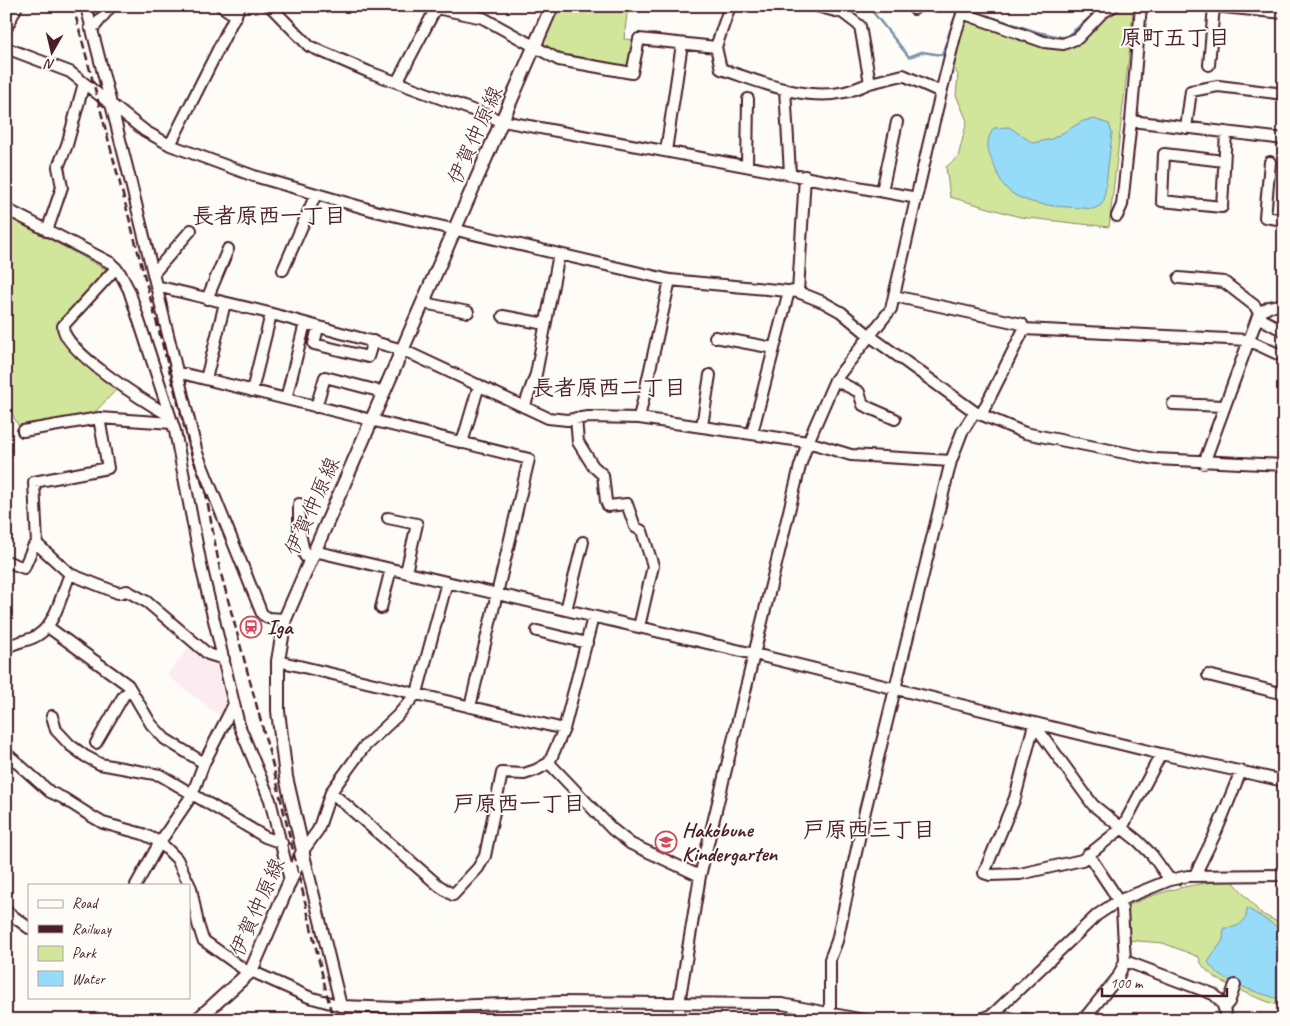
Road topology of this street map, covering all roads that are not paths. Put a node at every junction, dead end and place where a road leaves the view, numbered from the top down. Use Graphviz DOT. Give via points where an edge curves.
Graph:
graph roads {
  1 [pos="17,6"];
  2 [pos="86,6"];
  3 [pos="111,6"];
  4 [pos="221,6"];
  5 [pos="270,6"];
  6 [pos="552,6"];
  7 [pos="730,6"];
  8 [pos="816,6"];
  9 [pos="1114,6"];
  10 [pos="1141,6"];
  11 [pos="1213,6"];
  12 [pos="431,7"];
  13 [pos="964,9"];
  14 [pos="1100,10"];
  15 [pos="238,11"];
  16 [pos="1284,13"];
  17 [pos="90,27"];
  18 [pos="6,29"];
  19 [pos="682,44"];
  20 [pos="536,46"];
  21 [pos="716,47"];
  22 [pos="6,48"];
  23 [pos="1210,65"];
  24 [pos="397,82"];
  25 [pos="84,83"];
  26 [pos="870,83"];
  27 [pos="785,89"];
  28 [pos="941,92"];
  29 [pos="1284,94"];
  30 [pos="748,99"];
  31 [pos="111,105"];
  32 [pos="502,121"];
  33 [pos="897,122"];
  34 [pos="1130,122"];
  35 [pos="1186,128"];
  36 [pos="1226,132"];
  37 [pos="1284,139"];
  38 [pos="170,145"];
  39 [pos="666,151"];
  40 [pos="1224,161"];
  41 [pos="1270,162"];
  42 [pos="747,166"];
  43 [pos="790,173"];
  44 [pos="805,176"];
  45 [pos="882,191"];
  46 [pos="316,194"];
  47 [pos="917,198"];
  48 [pos="6,209"];
  49 [pos="1117,216"];
  50 [pos="1284,220"];
  51 [pos="456,228"];
  52 [pos="47,230"];
  53 [pos="191,230"];
  54 [pos="228,249"];
  55 [pos="559,254"];
  56 [pos="116,268"];
  57 [pos="283,270"];
  58 [pos="153,274"];
  59 [pos="1179,278"];
  60 [pos="670,280"];
  61 [pos="156,286"];
  62 [pos="794,292"];
  63 [pos="894,296"];
  64 [pos="207,298"];
  65 [pos="225,303"];
  66 [pos="424,303"];
  67 [pos="1284,304"];
  68 [pos="468,312"];
  69 [pos="1259,313"];
  70 [pos="271,314"];
  71 [pos="503,316"];
  72 [pos="305,323"];
  73 [pos="545,324"];
  74 [pos="318,327"];
  75 [pos="1024,329"];
  76 [pos="1284,331"];
  77 [pos="870,336"];
  78 [pos="715,337"];
  79 [pos="1248,340"];
  80 [pos="373,342"];
  81 [pos="773,348"];
  82 [pos="403,350"];
  83 [pos="1284,357"];
  84 [pos="177,372"];
  85 [pos="710,375"];
  86 [pos="206,379"];
  87 [pos="835,380"];
  88 [pos="479,385"];
  89 [pos="252,391"];
  90 [pos="383,395"];
  91 [pos="286,399"];
  92 [pos="1173,404"];
  93 [pos="1224,406"];
  94 [pos="316,407"];
  95 [pos="524,407"];
  96 [pos="978,414"];
  97 [pos="99,418"];
  98 [pos="576,418"];
  99 [pos="639,418"];
  100 [pos="895,419"];
  101 [pos="172,420"];
  102 [pos="372,420"];
  103 [pos="702,426"];
  104 [pos="23,431"];
  105 [pos="752,433"];
  106 [pos="808,442"];
  107 [pos="462,443"];
  108 [pos="951,462"];
  109 [pos="1204,463"];
  110 [pos="1284,465"];
  111 [pos="299,504"];
  112 [pos="388,518"];
  113 [pos="582,542"];
  114 [pos="37,544"];
  115 [pos="312,555"];
  116 [pos="6,561"];
  117 [pos="391,569"];
  118 [pos="406,572"];
  119 [pos="70,574"];
  120 [pos="447,582"];
  121 [pos="497,594"];
  122 [pos="381,608"];
  123 [pos="566,610"];
  124 [pos="593,616"];
  125 [pos="286,619"];
  126 [pos="48,627"];
  127 [pos="639,627"];
  128 [pos="537,630"];
  129 [pos="587,643"];
  130 [pos="6,648"];
  131 [pos="754,654"];
  132 [pos="224,659"];
  133 [pos="278,661"];
  134 [pos="1208,675"];
  135 [pos="895,690"];
  136 [pos="131,691"];
  137 [pos="417,693"];
  138 [pos="1284,694"];
  139 [pos="234,704"];
  140 [pos="470,708"];
  141 [pos="52,716"];
  142 [pos="1034,724"];
  143 [pos="564,729"];
  144 [pos="96,743"];
  145 [pos="6,753"];
  146 [pos="1161,754"];
  147 [pos="549,762"];
  148 [pos="204,763"];
  149 [pos="1241,771"];
  150 [pos="1284,781"];
  151 [pos="331,792"];
  152 [pos="192,795"];
  153 [pos="1122,828"];
  154 [pos="160,842"];
  155 [pos="282,843"];
  156 [pos="303,851"];
  157 [pos="1088,854"];
  158 [pos="1195,875"];
  159 [pos="1284,875"];
  160 [pos="700,876"];
  161 [pos="1170,880"];
  162 [pos="290,883"];
  163 [pos="137,884"];
  164 [pos="189,884"];
  165 [pos="190,886"];
  166 [pos="1118,901"];
  167 [pos="6,911"];
  168 [pos="28,927"];
  169 [pos="1125,961"];
  170 [pos="250,972"];
  171 [pos="1235,985"];
  172 [pos="679,1003"];
  173 [pos="341,1006"];
  174 [pos="1224,1008"];
  175 [pos="830,1013"];
  176 [pos="993,1014"];
  177 [pos="1088,1014"];
  178 [pos="198,1020"];
  179 [pos="679,1020"];
  180 [pos="864,1020"];
  181 [pos="979,1020"];
  182 [pos="1032,1020"];
  183 [pos="1072,1020"];
  184 [pos="1101,1020"];
  185 [pos="1224,1020"];
  1 -- 18 [label="street"];
  2 -- 17 [label="street"];
  3 -- 17 [label="street" via="96,25"];
  4 -- 15 [label="street"];
  5 -- 24 [label="street" via="309,46"];
  6 -- 20 [label="main road, 伊賀仲原線"];
  7 -- 21 [label="street"];
  8 -- 26 [label="street" via="843,13 860,26"];
  9 -- 14 [label="street"];
  10 -- 34 [label="street"];
  11 -- 16 [label="street"];
  11 -- 23 [label="street"];
  12 -- 20 [label="street" via="483,18"];
  12 -- 24 [label="street"];
  13 -- 14 [label="street" via="1053,44 1078,38"];
  13 -- 28 [label="street"];
  15 -- 38 [label="street"];
  17 -- 31 [label="street"];
  19 -- 20 [label="street" via="639,39 632,73 558,60"];
  19 -- 21 [label="street"];
  19 -- 39 [label="street"];
  20 -- 32 [label="main road, 伊賀仲原線"];
  21 -- 27 [label="street" via="721,69"];
  22 -- 25 [label="street" via="70,72"];
  24 -- 32 [label="street"];
  25 -- 31 [label="street"];
  25 -- 52 [label="street" via="58,167 62,187"];
  26 -- 27 [label="street" via="844,92 815,95"];
  26 -- 28 [label="street" via="903,75"];
  27 -- 43 [label="street"];
  28 -- 47 [label="street"];
  29 -- 35 [label="street" via="1218,86 1191,91"];
  30 -- 42 [label="street"];
  31 -- 38 [label="street"];
  31 -- 58 [label="street"];
  32 -- 39 [label="street"];
  32 -- 51 [label="main road, 伊賀仲原線"];
  33 -- 45 [label="street"];
  34 -- 35 [label="street"];
  34 -- 49 [label="street" via="1122,205"];
  35 -- 36 [label="street"];
  36 -- 37 [label="street"];
  36 -- 40 [label="street"];
  38 -- 46 [label="street" via="254,176"];
  39 -- 42 [label="street"];
  40 -- 40 [label="street" via="1222,207 1162,202 1164,154"];
  41 -- 50 [label="street" via="1265,217"];
  42 -- 43 [label="street"];
  43 -- 44 [label="street"];
  44 -- 45 [label="street"];
  44 -- 62 [label="street"];
  45 -- 47 [label="street"];
  46 -- 51 [label="street" via="375,211"];
  46 -- 57 [label="street"];
  47 -- 63 [label="street"];
  48 -- 52 [label="street"];
  51 -- 55 [label="street"];
  51 -- 66 [label="main road, 伊賀仲原線"];
  52 -- 56 [label="street"];
  53 -- 58 [label="street"];
  54 -- 64 [label="street"];
  55 -- 60 [label="street"];
  55 -- 73 [label="street"];
  56 -- 101 [label="street" via="136,307"];
  56 -- 101 [label="street" via="63,326 63,331 94,365"];
  58 -- 61 [label="street"];
  59 -- 69 [label="street" via="1224,282"];
  60 -- 62 [label="street"];
  60 -- 99 [label="street"];
  61 -- 64 [label="street"];
  61 -- 84 [label="street"];
  62 -- 77 [label="street" via="842,312"];
  62 -- 81 [label="street"];
  63 -- 75 [label="street" via="1022,324"];
  63 -- 77 [label="street" via="886,318"];
  64 -- 65 [label="street"];
  65 -- 70 [label="street"];
  65 -- 86 [label="street"];
  66 -- 68 [label="street"];
  66 -- 82 [label="main road, 伊賀仲原線"];
  67 -- 69 [label="street"];
  69 -- 76 [label="street" via="1263,320"];
  69 -- 79 [label="street"];
  70 -- 72 [label="street"];
  70 -- 89 [label="street"];
  71 -- 73 [label="street"];
  72 -- 74 [label="street"];
  72 -- 91 [label="street"];
  73 -- 95 [label="street" via="536,374"];
  74 -- 80 [label="street"];
  74 -- 80 [label="street" via="314,344 368,357"];
  75 -- 79 [label="street"];
  75 -- 96 [label="street"];
  77 -- 87 [label="street"];
  77 -- 96 [label="street"];
  78 -- 81 [label="street"];
  79 -- 83 [label="street"];
  79 -- 93 [label="street"];
  80 -- 82 [label="street"];
  81 -- 105 [label="street"];
  82 -- 88 [label="street"];
  82 -- 90 [label="main road, 伊賀仲原線"];
  84 -- 86 [label="street"];
  84 -- 125 [label="street" via="196,453 262,614 268,618"];
  85 -- 103 [label="street"];
  86 -- 89 [label="street"];
  87 -- 100 [label="street" via="859,392 863,405"];
  87 -- 106 [label="street"];
  88 -- 95 [label="street"];
  88 -- 107 [label="street"];
  89 -- 91 [label="street"];
  90 -- 94 [label="street" via="325,377"];
  90 -- 102 [label="main road, 伊賀仲原線"];
  91 -- 94 [label="street"];
  92 -- 93 [label="street"];
  93 -- 109 [label="street"];
  94 -- 102 [label="street"];
  95 -- 98 [label="street" via="548,418"];
  96 -- 108 [label="street" via="962,432"];
  96 -- 109 [label="street" via="1052,440 1155,459"];
  97 -- 101 [label="street"];
  97 -- 104 [label="street"];
  97 -- 114 [label="street" via="108,468 34,482"];
  98 -- 99 [label="street"];
  98 -- 127 [label="street" via="578,442 593,466 604,474 608,506 627,504 635,528 642,531 653,561"];
  99 -- 103 [label="street"];
  101 -- 132 [label="street" via="202,570"];
  102 -- 107 [label="street"];
  102 -- 115 [label="main road, 伊賀仲原線"];
  103 -- 105 [label="street"];
  105 -- 106 [label="street"];
  106 -- 108 [label="street" via="851,455"];
  106 -- 131 [label="street"];
  107 -- 121 [label="street" via="529,459"];
  108 -- 135 [label="street"];
  109 -- 110 [label="street"];
  111 -- 115 [label="street" via="299,529 305,556"];
  112 -- 118 [label="street" via="417,524"];
  113 -- 123 [label="street"];
  114 -- 116 [label="street" via="24,568"];
  114 -- 119 [label="street"];
  115 -- 117 [label="street"];
  115 -- 125 [label="main road, 伊賀仲原線"];
  117 -- 118 [label="street"];
  117 -- 122 [label="street"];
  118 -- 120 [label="street"];
  119 -- 126 [label="street"];
  119 -- 132 [label="street" via="118,593 127,591 147,602 208,654"];
  120 -- 121 [label="street"];
  120 -- 137 [label="street"];
  121 -- 123 [label="street"];
  121 -- 140 [label="street"];
  123 -- 124 [label="street"];
  124 -- 127 [label="street"];
  124 -- 129 [label="street"];
  125 -- 133 [label="main road, 伊賀仲原線"];
  126 -- 130 [label="street" via="37,636"];
  126 -- 136 [label="street" via="128,685"];
  127 -- 131 [label="street"];
  128 -- 129 [label="street"];
  129 -- 143 [label="street"];
  131 -- 135 [label="street"];
  131 -- 160 [label="street"];
  132 -- 139 [label="street"];
  133 -- 137 [label="street"];
  133 -- 156 [label="main road, 伊賀仲原線" via="278,711 286,778"];
  134 -- 138 [label="street"];
  135 -- 142 [label="street"];
  135 -- 175 [label="street" via="830,959"];
  136 -- 144 [label="street" via="124,696"];
  136 -- 148 [label="street" via="151,724 165,739"];
  137 -- 140 [label="street"];
  137 -- 151 [label="street" via="364,747"];
  139 -- 148 [label="street"];
  139 -- 155 [label="street" via="245,742 270,800"];
  140 -- 143 [label="street"];
  141 -- 152 [label="street" via="56,730 85,756 100,764 160,775"];
  142 -- 146 [label="street"];
  142 -- 153 [label="street" via="1093,804"];
  142 -- 157 [label="street" via="1015,798 984,873 1020,874 1082,860"];
  143 -- 147 [label="street"];
  145 -- 154 [label="street" via="50,792 102,823"];
  146 -- 149 [label="street"];
  146 -- 153 [label="street"];
  147 -- 151 [label="street" via="524,774 502,772 485,856 452,895"];
  147 -- 160 [label="street" via="612,829 631,844"];
  148 -- 152 [label="street"];
  149 -- 150 [label="street"];
  149 -- 158 [label="street"];
  151 -- 156 [label="street" via="318,830"];
  152 -- 154 [label="street"];
  152 -- 155 [label="street" via="265,837"];
  153 -- 157 [label="street"];
  153 -- 161 [label="street" via="1152,855"];
  154 -- 163 [label="street"];
  154 -- 164 [label="street" via="177,859"];
  155 -- 162 [label="street"];
  156 -- 162 [label="main road, 伊賀仲原線"];
  156 -- 173 [label="street"];
  157 -- 166 [label="street"];
  158 -- 159 [label="street"];
  158 -- 161 [label="street"];
  160 -- 172 [label="street"];
  161 -- 166 [label="street"];
  162 -- 170 [label="main road, 伊賀仲原線"];
  165 -- 170 [label="street" via="203,940"];
  166 -- 169 [label="street" via="1122,909"];
  166 -- 176 [label="street" via="1097,915"];
  167 -- 168 [label="street"];
  169 -- 174 [label="street" via="1207,991 1220,1000"];
  169 -- 177 [label="street" via="1118,977"];
  170 -- 173 [label="street" via="309,997"];
  170 -- 178 [label="main road, 伊賀仲原線"];
  171 -- 174 [label="street"];
  172 -- 173 [label="street"];
  172 -- 175 [label="street" via="782,1004"];
  172 -- 179 [label="street"];
  174 -- 185 [label="street"];
  175 -- 180 [label="street"];
  176 -- 181 [label="street"];
  176 -- 182 [label="street"];
  177 -- 183 [label="street" via="1083,1019"];
  177 -- 184 [label="street"];
}
